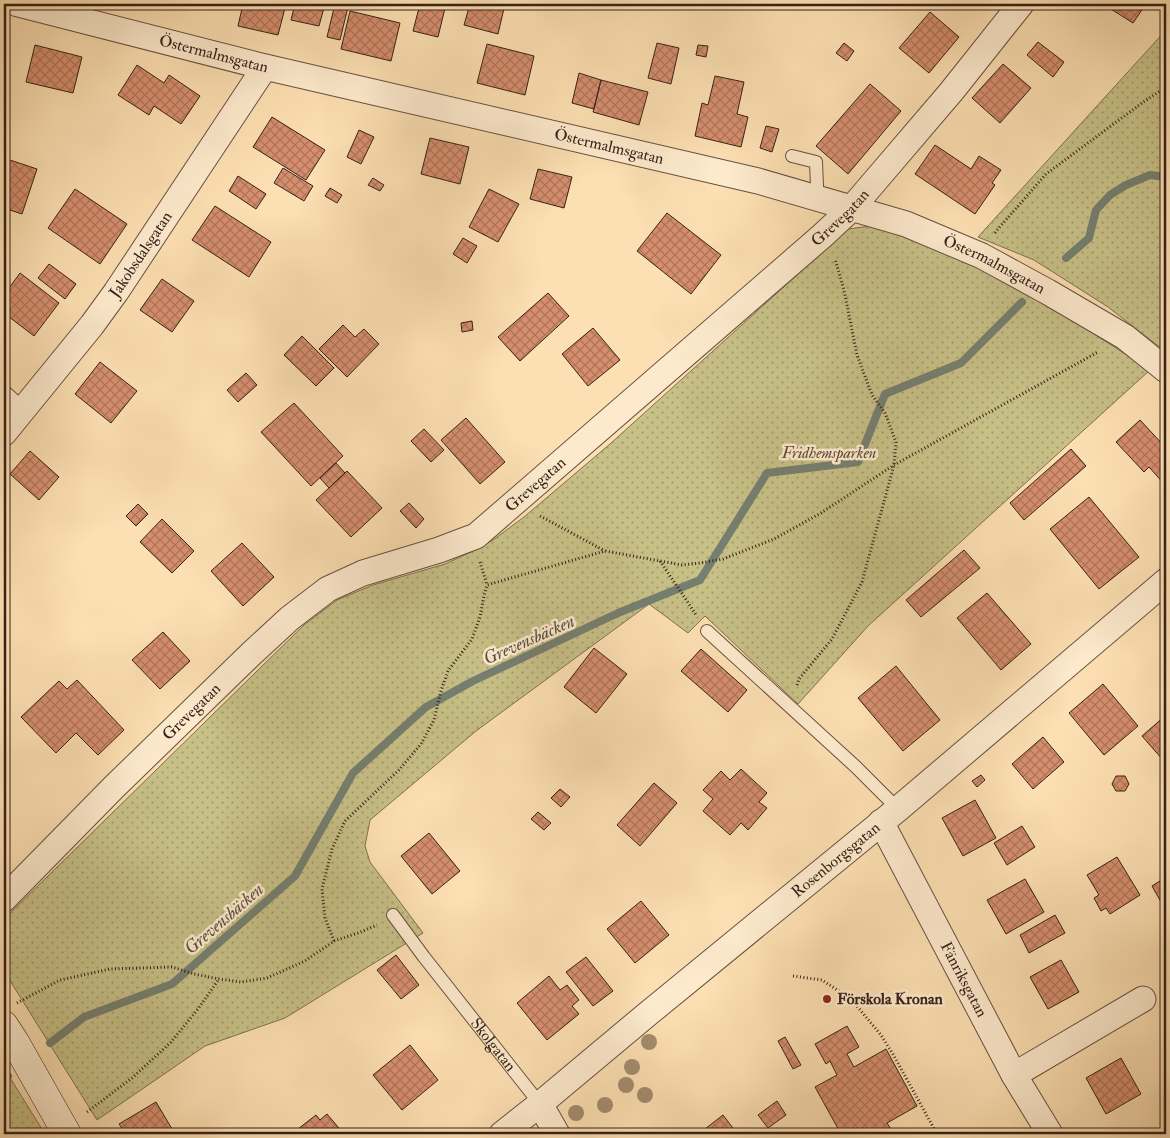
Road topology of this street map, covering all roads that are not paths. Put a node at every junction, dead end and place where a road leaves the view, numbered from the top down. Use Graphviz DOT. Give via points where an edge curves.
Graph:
graph roads {
  1 [pos="18,4"];
  2 [pos="1020,4"];
  3 [pos="265,67"];
  4 [pos="792,156"];
  5 [pos="810,196"];
  6 [pos="851,209"];
  7 [pos="1166,370"];
  8 [pos="4,391"];
  9 [pos="23,408"];
  10 [pos="4,433"];
  11 [pos="1166,581"];
  12 [pos="706,631"];
  13 [pos="889,815"];
  14 [pos="4,899"];
  15 [pos="393,914"];
  16 [pos="1143,999"];
  17 [pos="8,1015"];
  18 [pos="1014,1075"];
  19 [pos="540,1104"];
  20 [pos="67,1134"];
  21 [pos="502,1134"];
  22 [pos="557,1134"];
  23 [pos="1050,1134"];
  1 -- 3 [label="street, Östermalmsgatan"];
  2 -- 6 [label="street, Grevegatan" via="951,92"];
  3 -- 5 [label="street, Östermalmsgatan" via="758,181"];
  3 -- 9 [label="street, Jakobsdalsgatan" via="116,292"];
  4 -- 5 [label="lane" via="816,162 817,186"];
  5 -- 6 [label="street, Östermalmsgatan"];
  6 -- 7 [label="street, Östermalmsgatan" via="906,224 982,256 1125,337"];
  6 -- 14 [label="street, Grevegatan" via="476,536 363,573 328,589 290,618 114,787"];
  8 -- 9 [label="lane"];
  9 -- 10 [label="street, Jakobsdalsgatan"];
  11 -- 13 [label="street, Rosenborgsgatan"];
  12 -- 13 [label="lane, Fänriksgatan" via="856,767"];
  13 -- 18 [label="street, Fänriksgatan"];
  13 -- 19 [label="street, Rosenborgsgatan"];
  15 -- 19 [label="lane, Skolgatan"];
  16 -- 18 [label="street"];
  17 -- 20 [label="street" via="15,1042"];
  18 -- 23 [label="street, Fänriksgatan"];
  19 -- 21 [label="street, Rosenborgsgatan"];
  19 -- 22 [label="street, Skolgatan"];
}
